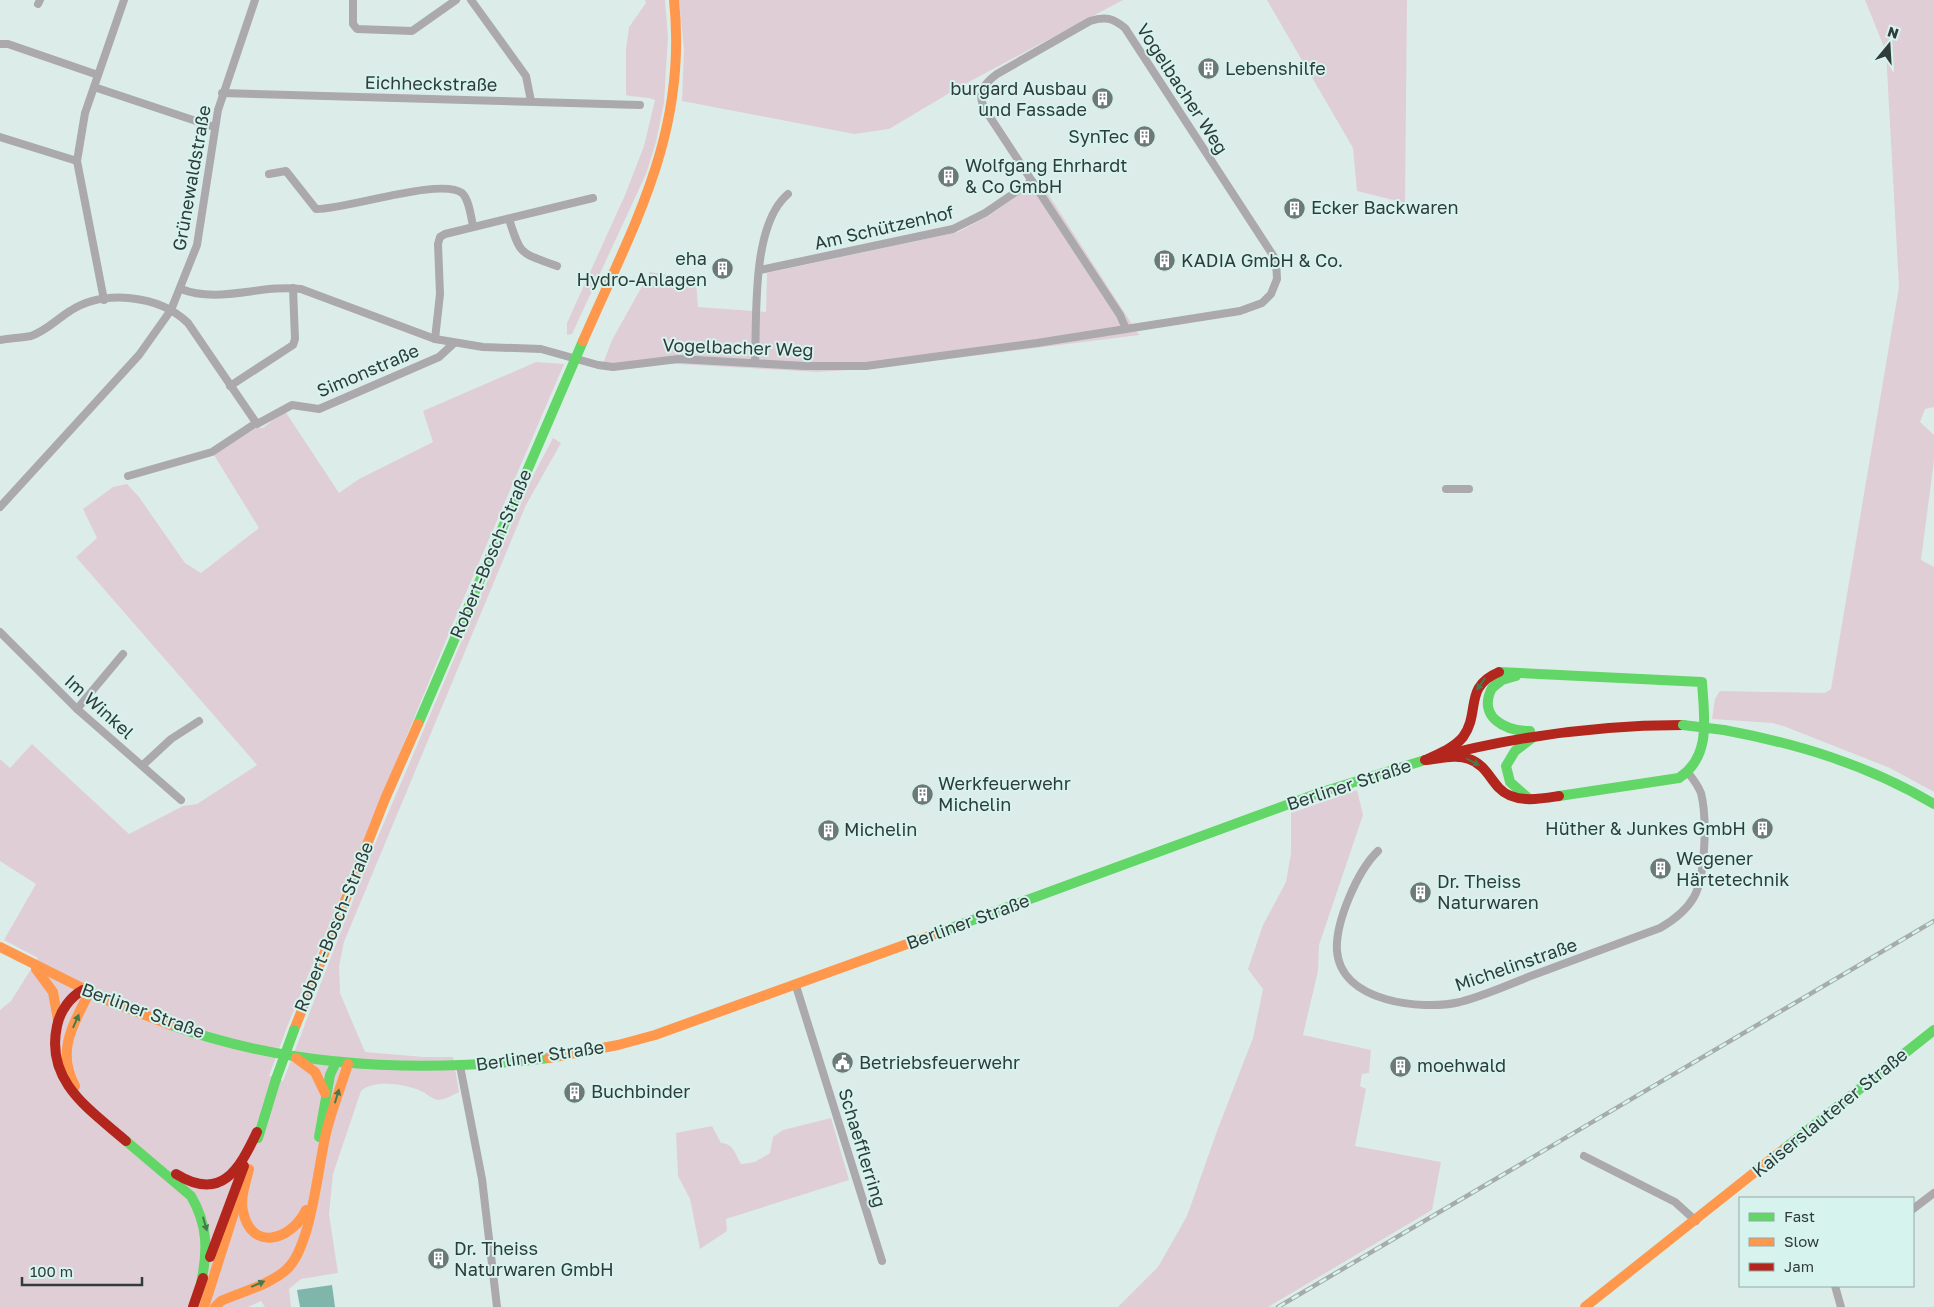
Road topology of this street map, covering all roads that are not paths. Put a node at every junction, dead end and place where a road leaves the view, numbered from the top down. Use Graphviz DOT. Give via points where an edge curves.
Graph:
graph roads {
  1 [pos="124,0"];
  2 [pos="255,0"];
  3 [pos="353,0"];
  4 [pos="456,0"];
  5 [pos="470,0"];
  6 [pos="674,0"];
  7 [pos="0,44"];
  8 [pos="98,76"];
  9 [pos="94,87"];
  10 [pos="222,93"];
  11 [pos="531,101"];
  12 [pos="640,106"];
  13 [pos="214,127"];
  14 [pos="0,137"];
  15 [pos="77,161"];
  16 [pos="269,174"];
  17 [pos="1032,181"];
  18 [pos="788,194"];
  19 [pos="593,198"];
  20 [pos="510,219"];
  21 [pos="473,226"];
  22 [pos="557,266"];
  23 [pos="760,270"];
  24 [pos="293,288"];
  25 [pos="181,289"];
  26 [pos="104,300"];
  27 [pos="171,310"];
  28 [pos="1126,329"];
  29 [pos="0,340"];
  30 [pos="435,340"];
  31 [pos="454,344"];
  32 [pos="576,359"];
  33 [pos="754,363"];
  34 [pos="230,386"];
  35 [pos="256,423"];
  36 [pos="128,476"];
  37 [pos="1446,489"];
  38 [pos="1469,489"];
  39 [pos="0,507"];
  40 [pos="0,632"];
  41 [pos="123,654"];
  42 [pos="1524,674"];
  43 [pos="77,710"];
  44 [pos="199,721"];
  45 [pos="1556,730"];
  46 [pos="1426,760"];
  47 [pos="143,765"];
  48 [pos="1689,774"];
  49 [pos="1538,799"];
  50 [pos="181,800"];
  51 [pos="1934,804"];
  52 [pos="1378,851"];
  53 [pos="0,947"];
  54 [pos="30,963"];
  55 [pos="796,986"];
  56 [pos="86,991"];
  57 [pos="58,1021"];
  58 [pos="1934,1030"];
  59 [pos="293,1056"];
  60 [pos="336,1062"];
  61 [pos="348,1064"];
  62 [pos="460,1066"];
  63 [pos="326,1097"];
  64 [pos="269,1102"];
  65 [pos="257,1132"];
  66 [pos="1584,1156"];
  67 [pos="249,1169"];
  68 [pos="172,1174"];
  69 [pos="181,1181"];
  70 [pos="1934,1192"];
  71 [pos="1914,1209"];
  72 [pos="1696,1221"];
  73 [pos="882,1261"];
  74 [pos="201,1283"];
  75 [pos="1835,1287"];
  76 [pos="193,1307"];
  77 [pos="204,1307"];
  78 [pos="215,1307"];
  79 [pos="497,1307"];
  80 [pos="1585,1307"];
  81 [pos="1841,1307"];
  1 -- 8 [label="street"];
  2 -- 10 [label="street, Grünewaldstraße"];
  3 -- 4 [label="street" via="353,24 357,29 412,31"];
  5 -- 11 [label="street" via="526,76"];
  6 -- 32 [label="main road, Robert-Bosch-Straße" via="677,40 674,100 663,148 651,185"];
  7 -- 8 [label="street"];
  8 -- 9 [label="street"];
  9 -- 13 [label="street"];
  9 -- 15 [label="street" via="81,130"];
  10 -- 11 [label="street, Eichheckstraße"];
  10 -- 13 [label="street, Grünewaldstraße"];
  11 -- 12 [label="street, Eichheckstraße"];
  13 -- 25 [label="street, Grünewaldstraße" via="201,229"];
  14 -- 15 [label="street"];
  15 -- 26 [label="street"];
  16 -- 21 [label="street" via="286,171 316,209 400,194 452,190 465,198"];
  17 -- 23 [label="street, Am Schützenhof" via="985,214 953,229"];
  17 -- 28 [label="street, Vogelbacher Weg"];
  17 -- 28 [label="street, Vogelbacher Weg" via="983,105 981,99 985,84 1090,21 1103,17 1117,21 1125,28 1268,246 1278,270 1271,294 1255,307"];
  18 -- 23 [label="street" via="769,220"];
  19 -- 20 [label="street"];
  20 -- 21 [label="street"];
  20 -- 22 [label="street" via="522,252"];
  21 -- 30 [label="street" via="440,237 440,294"];
  23 -- 33 [label="street"];
  24 -- 25 [label="street, Vogelbacher Weg" via="206,294"];
  24 -- 30 [label="street, Vogelbacher Weg"];
  24 -- 34 [label="street" via="294,345"];
  25 -- 27 [label="street, Grünewaldstraße"];
  26 -- 27 [label="street" via="139,299"];
  26 -- 29 [label="street" via="70,311 30,336"];
  27 -- 34 [label="street" via="193,328"];
  27 -- 39 [label="street, Grünewaldstraße" via="140,355"];
  28 -- 33 [label="street, Vogelbacher Weg" via="882,364 805,366"];
  30 -- 31 [label="street, Vogelbacher Weg"];
  31 -- 32 [label="street, Vogelbacher Weg" via="541,350"];
  31 -- 35 [label="street, Simonstraße" via="439,357 319,409 292,404"];
  32 -- 33 [label="street, Vogelbacher Weg" via="613,367 678,359"];
  32 -- 64 [label="main road, Robert-Bosch-Straße, bridge" via="385,799"];
  34 -- 35 [label="street"];
  35 -- 36 [label="street, Simonstraße" via="212,452"];
  37 -- 38 [label="street"];
  40 -- 43 [label="street, Im Winkel"];
  41 -- 43 [label="street"];
  42 -- 45 [label="main road" via="1507,678 1492,688 1488,704 1490,712 1503,726 1512,730"];
  42 -- 46 [label="main road, one-way" via="1499,672 1480,682 1472,717 1462,737"];
  42 -- 48 [label="main road" via="1702,682 1703,747 1696,766"];
  43 -- 47 [label="street, Im Winkel"];
  44 -- 47 [label="street" via="171,739"];
  45 -- 46 [label="main road, Berliner Straße"];
  45 -- 49 [label="main road" via="1517,747 1506,765 1506,774 1517,791"];
  45 -- 51 [label="main road, Berliner Straße, bridge" via="1612,724 1683,725 1724,730 1775,740 1840,759"];
  46 -- 49 [label="main road, one-way" via="1470,759 1486,770 1500,789 1510,796"];
  46 -- 55 [label="main road, Berliner Straße" via="1319,793"];
  47 -- 50 [label="street, Im Winkel"];
  48 -- 49 [label="main road"];
  48 -- 52 [label="street, Michelinstraße" via="1703,802 1704,858 1699,886 1680,914 1660,928 1460,1002 1414,1004 1385,998 1358,986 1342,968 1337,950 1339,927 1360,873"];
  53 -- 54 [label="main road, Berliner Straße"];
  54 -- 56 [label="main road, Berliner Straße"];
  54 -- 57 [label="main road" via="52,987"];
  55 -- 62 [label="main road, Berliner Straße" via="615,1046 537,1060"];
  55 -- 73 [label="street, Schaefflerring"];
  56 -- 57 [label="main road" via="74,995"];
  56 -- 59 [label="main road, Berliner Straße" via="186,1030"];
  68 -- 56 [label="main road, one-way" via="87,1100 70,1078 65,1067 65,1051"];
  57 -- 68 [label="main road" via="53,1049 64,1082 84,1105"];
  58 -- 72 [label="main road, Kaiserslauterer Straße"];
  59 -- 60 [label="main road, Berliner Straße"];
  59 -- 63 [label="main road" via="316,1073"];
  60 -- 61 [label="main road, Berliner Straße"];
  60 -- 63 [label="main road"];
  61 -- 62 [label="main road, Berliner Straße"];
  78 -- 61 [label="main road, one-way" via="221,1301 286,1270 295,1259 307,1227 327,1129"];
  62 -- 79 [label="street" via="482,1178"];
  63 -- 67 [label="main road" via="306,1212 301,1223 282,1238 268,1238 248,1226 242,1205"];
  64 -- 65 [label="main road, Robert-Bosch-Straße"];
  64 -- 67 [label="main road, Robert-Bosch-Straße"];
  65 -- 69 [label="main road" via="241,1164 224,1180 204,1185"];
  65 -- 74 [label="main road, Robert-Bosch-Straße"];
  66 -- 72 [label="street" via="1675,1202"];
  67 -- 77 [label="main road, Robert-Bosch-Straße"];
  68 -- 69 [label="main road"];
  69 -- 74 [label="main road, one-way" via="205,1222 208,1247"];
  70 -- 71 [label="street"];
  72 -- 80 [label="main road, Kaiserslauterer Straße"];
  74 -- 76 [label="main road, Robert-Bosch-Straße"];
  75 -- 81 [label="street"];
}
